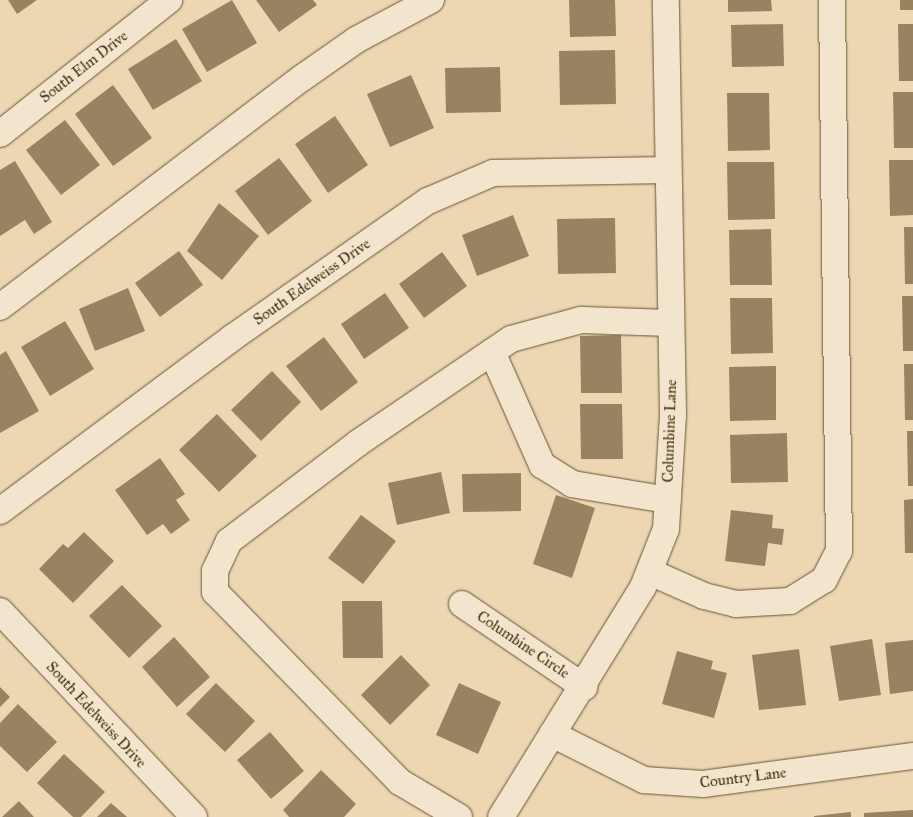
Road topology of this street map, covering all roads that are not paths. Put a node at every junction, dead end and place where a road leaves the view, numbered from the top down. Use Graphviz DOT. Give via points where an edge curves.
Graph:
graph roads {
  1 [pos="169,0"];
  2 [pos="431,0"];
  3 [pos="666,0"];
  4 [pos="832,0"];
  5 [pos="0,134"];
  6 [pos="668,170"];
  7 [pos="0,307"];
  8 [pos="671,323"];
  9 [pos="492,352"];
  10 [pos="668,500"];
  11 [pos="0,510"];
  12 [pos="650,572"];
  13 [pos="462,604"];
  14 [pos="0,610"];
  15 [pos="584,687"];
  16 [pos="552,734"];
  17 [pos="913,756"];
  18 [pos="194,817"];
  19 [pos="459,817"];
  20 [pos="501,817"];
  1 -- 5 [label="street, South Elm Drive"];
  2 -- 7 [label="street" via="356,40 310,72"];
  3 -- 6 [label="street, Columbine Lane"];
  4 -- 12 [label="street" via="839,551 824,580 790,601 736,604 704,596"];
  6 -- 8 [label="street, Columbine Lane"];
  6 -- 11 [label="street, South Edelweiss Drive" via="493,173 428,201 232,338"];
  8 -- 9 [label="street" via="581,320 511,339"];
  8 -- 10 [label="street, Columbine Lane" via="673,414"];
  9 -- 10 [label="street" via="542,465 572,484"];
  9 -- 19 [label="street" via="358,443 229,541 215,571 215,592 400,782"];
  10 -- 12 [label="street, Columbine Lane" via="666,529"];
  12 -- 15 [label="street, Columbine Lane"];
  13 -- 15 [label="street, Columbine Circle"];
  14 -- 18 [label="street, South Edelweiss Drive"];
  15 -- 16 [label="street, Columbine Lane"];
  16 -- 17 [label="street, Country Lane" via="644,780 702,784"];
  16 -- 20 [label="street, Columbine Lane"];
}
